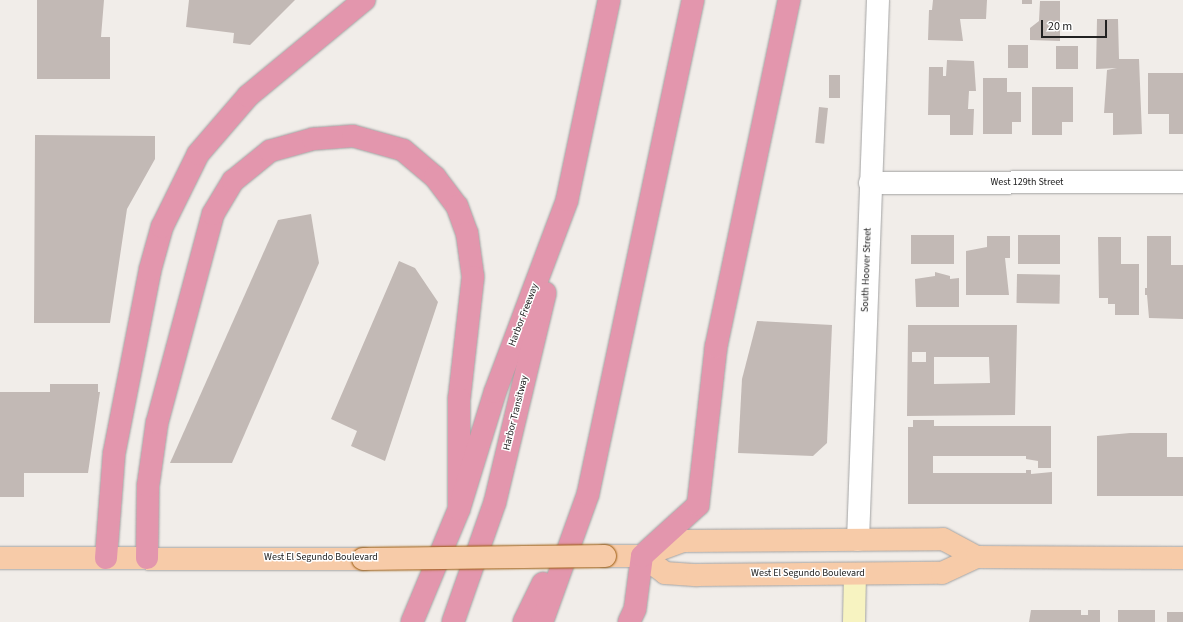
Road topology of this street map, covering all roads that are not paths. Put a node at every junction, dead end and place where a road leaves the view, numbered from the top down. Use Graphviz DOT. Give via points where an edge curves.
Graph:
graph roads {
  1 [pos="364,0"];
  2 [pos="609,0"];
  3 [pos="693,0"];
  4 [pos="789,0"];
  5 [pos="878,0"];
  6 [pos="1183,182"];
  7 [pos="870,183"];
  8 [pos="567,200"];
  9 [pos="588,494"];
  10 [pos="459,509"];
  11 [pos="858,540"];
  12 [pos="642,556"];
  13 [pos="977,557"];
  14 [pos="0,558"];
  15 [pos="106,558"];
  16 [pos="147,558"];
  17 [pos="1183,558"];
  18 [pos="855,574"];
  19 [pos="412,622"];
  20 [pos="453,622"];
  21 [pos="524,622"];
  22 [pos="542,622"];
  23 [pos="629,622"];
  24 [pos="854,622"];
  1 -- 15 [label="highway" via="248,96 198,154 162,226 150,270 114,454"];
  2 -- 8 [label="highway, Harbor Freeway"];
  3 -- 9 [label="highway"];
  4 -- 12 [label="highway" via="716,347 698,505"];
  5 -- 7 [label="street, South Hoover Street"];
  6 -- 7 [label="street, West 129th Street"];
  7 -- 11 [label="street, South Hoover Street"];
  8 -- 10 [label="highway, Harbor Freeway" via="495,392"];
  8 -- 20 [label="highway, Harbor Transitway" via="494,502"];
  9 -- 21 [label="highway"];
  9 -- 22 [label="highway"];
  10 -- 16 [label="highway" via="459,399 473,277 468,233 457,206 435,177 403,150 353,136 312,139 270,151 233,181 213,214 157,423 148,486"];
  10 -- 19 [label="highway, Harbor Freeway"];
  11 -- 12 [label="main road, West El Segundo Boulevard" via="683,541"];
  11 -- 13 [label="main road, West El Segundo Boulevard" via="943,539"];
  12 -- 16 [label="main road, West El Segundo Boulevard, bridge"];
  12 -- 18 [label="main road, West El Segundo Boulevard" via="665,573"];
  12 -- 23 [label="highway" via="635,609"];
  13 -- 17 [label="main road, West El Segundo Boulevard"];
  13 -- 18 [label="main road, West El Segundo Boulevard" via="942,573"];
  14 -- 15 [label="main road, West El Segundo Boulevard"];
  15 -- 16 [label="main road, West El Segundo Boulevard"];
  18 -- 24 [label="street"];
}
